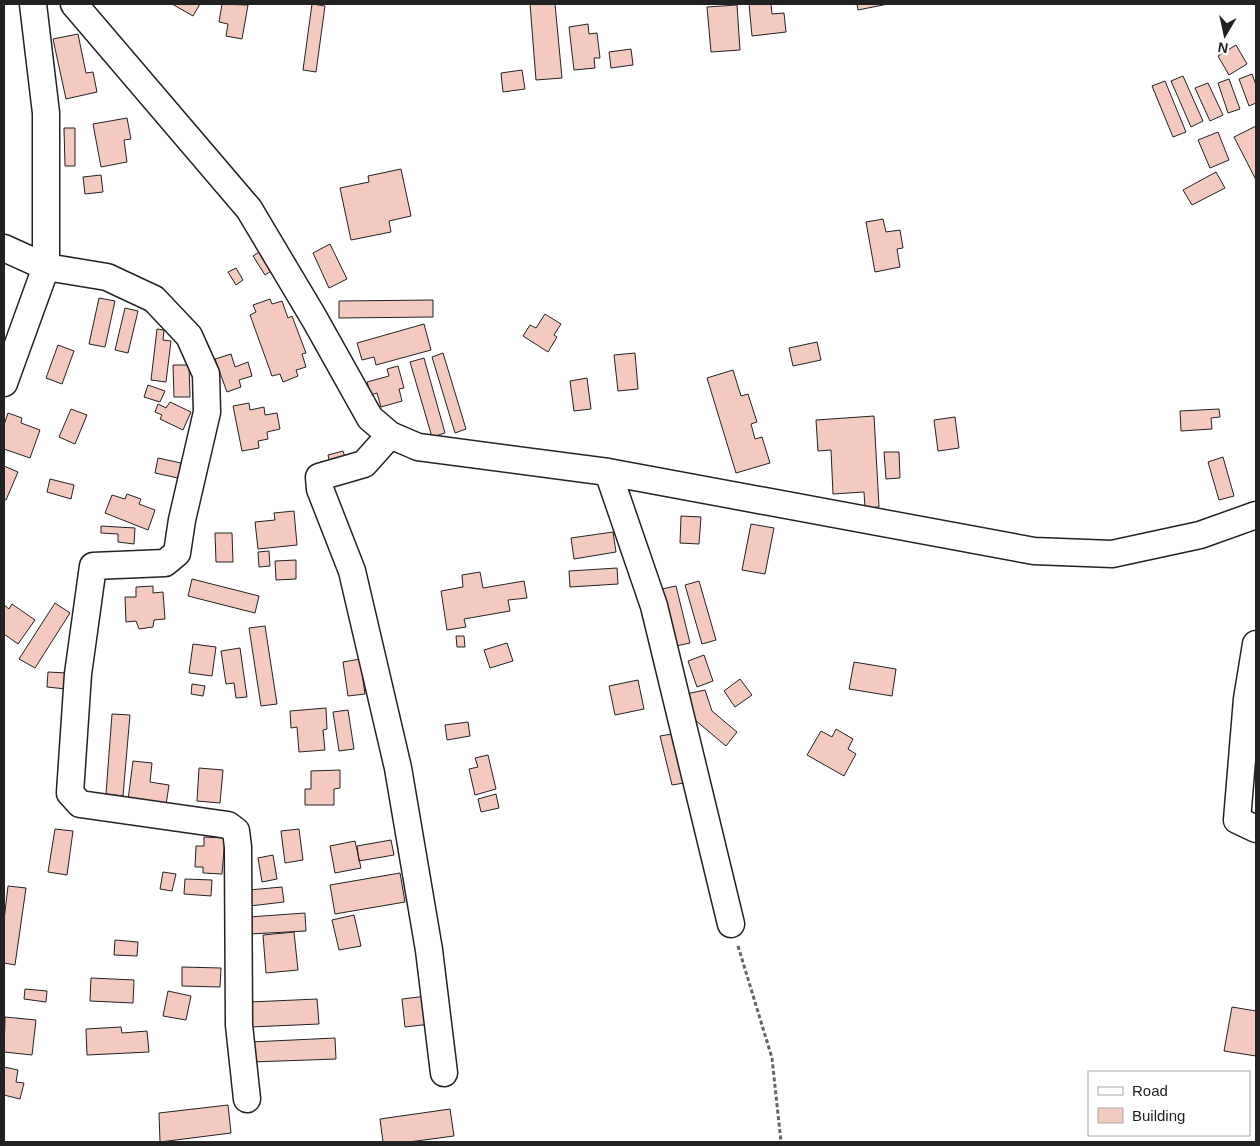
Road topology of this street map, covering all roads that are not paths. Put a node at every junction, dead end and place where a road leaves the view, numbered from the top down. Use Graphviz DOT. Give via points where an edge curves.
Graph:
graph roads {
  1 [pos="33,4"];
  2 [pos="74,4"];
  3 [pos="4,248"];
  4 [pos="46,267"];
  5 [pos="4,383"];
  6 [pos="390,435"];
  7 [pos="608,472"];
  8 [pos="1256,515"];
  9 [pos="1256,644"];
  10 [pos="1256,829"];
  11 [pos="731,924"];
  12 [pos="444,1073"];
  13 [pos="247,1099"];
  1 -- 4 [label="street" via="46,113"];
  2 -- 6 [label="street" via="249,209 370,418"];
  3 -- 4 [label="street"];
  4 -- 5 [label="street"];
  4 -- 13 [label="street" via="107,278 154,298 189,336 206,374 207,412 177,553 165,563 93,566 78,674 70,793 80,804 228,826 236,831 239,1025"];
  6 -- 7 [label="street" via="418,447"];
  6 -- 12 [label="street" via="364,464 319,476 320,489 352,571 398,768 429,950"];
  7 -- 8 [label="street" via="1034,551 1112,554 1200,535"];
  7 -- 11 [label="street" via="654,606"];
  9 -- 10 [label="street" via="1247,698 1237,820"];
}
